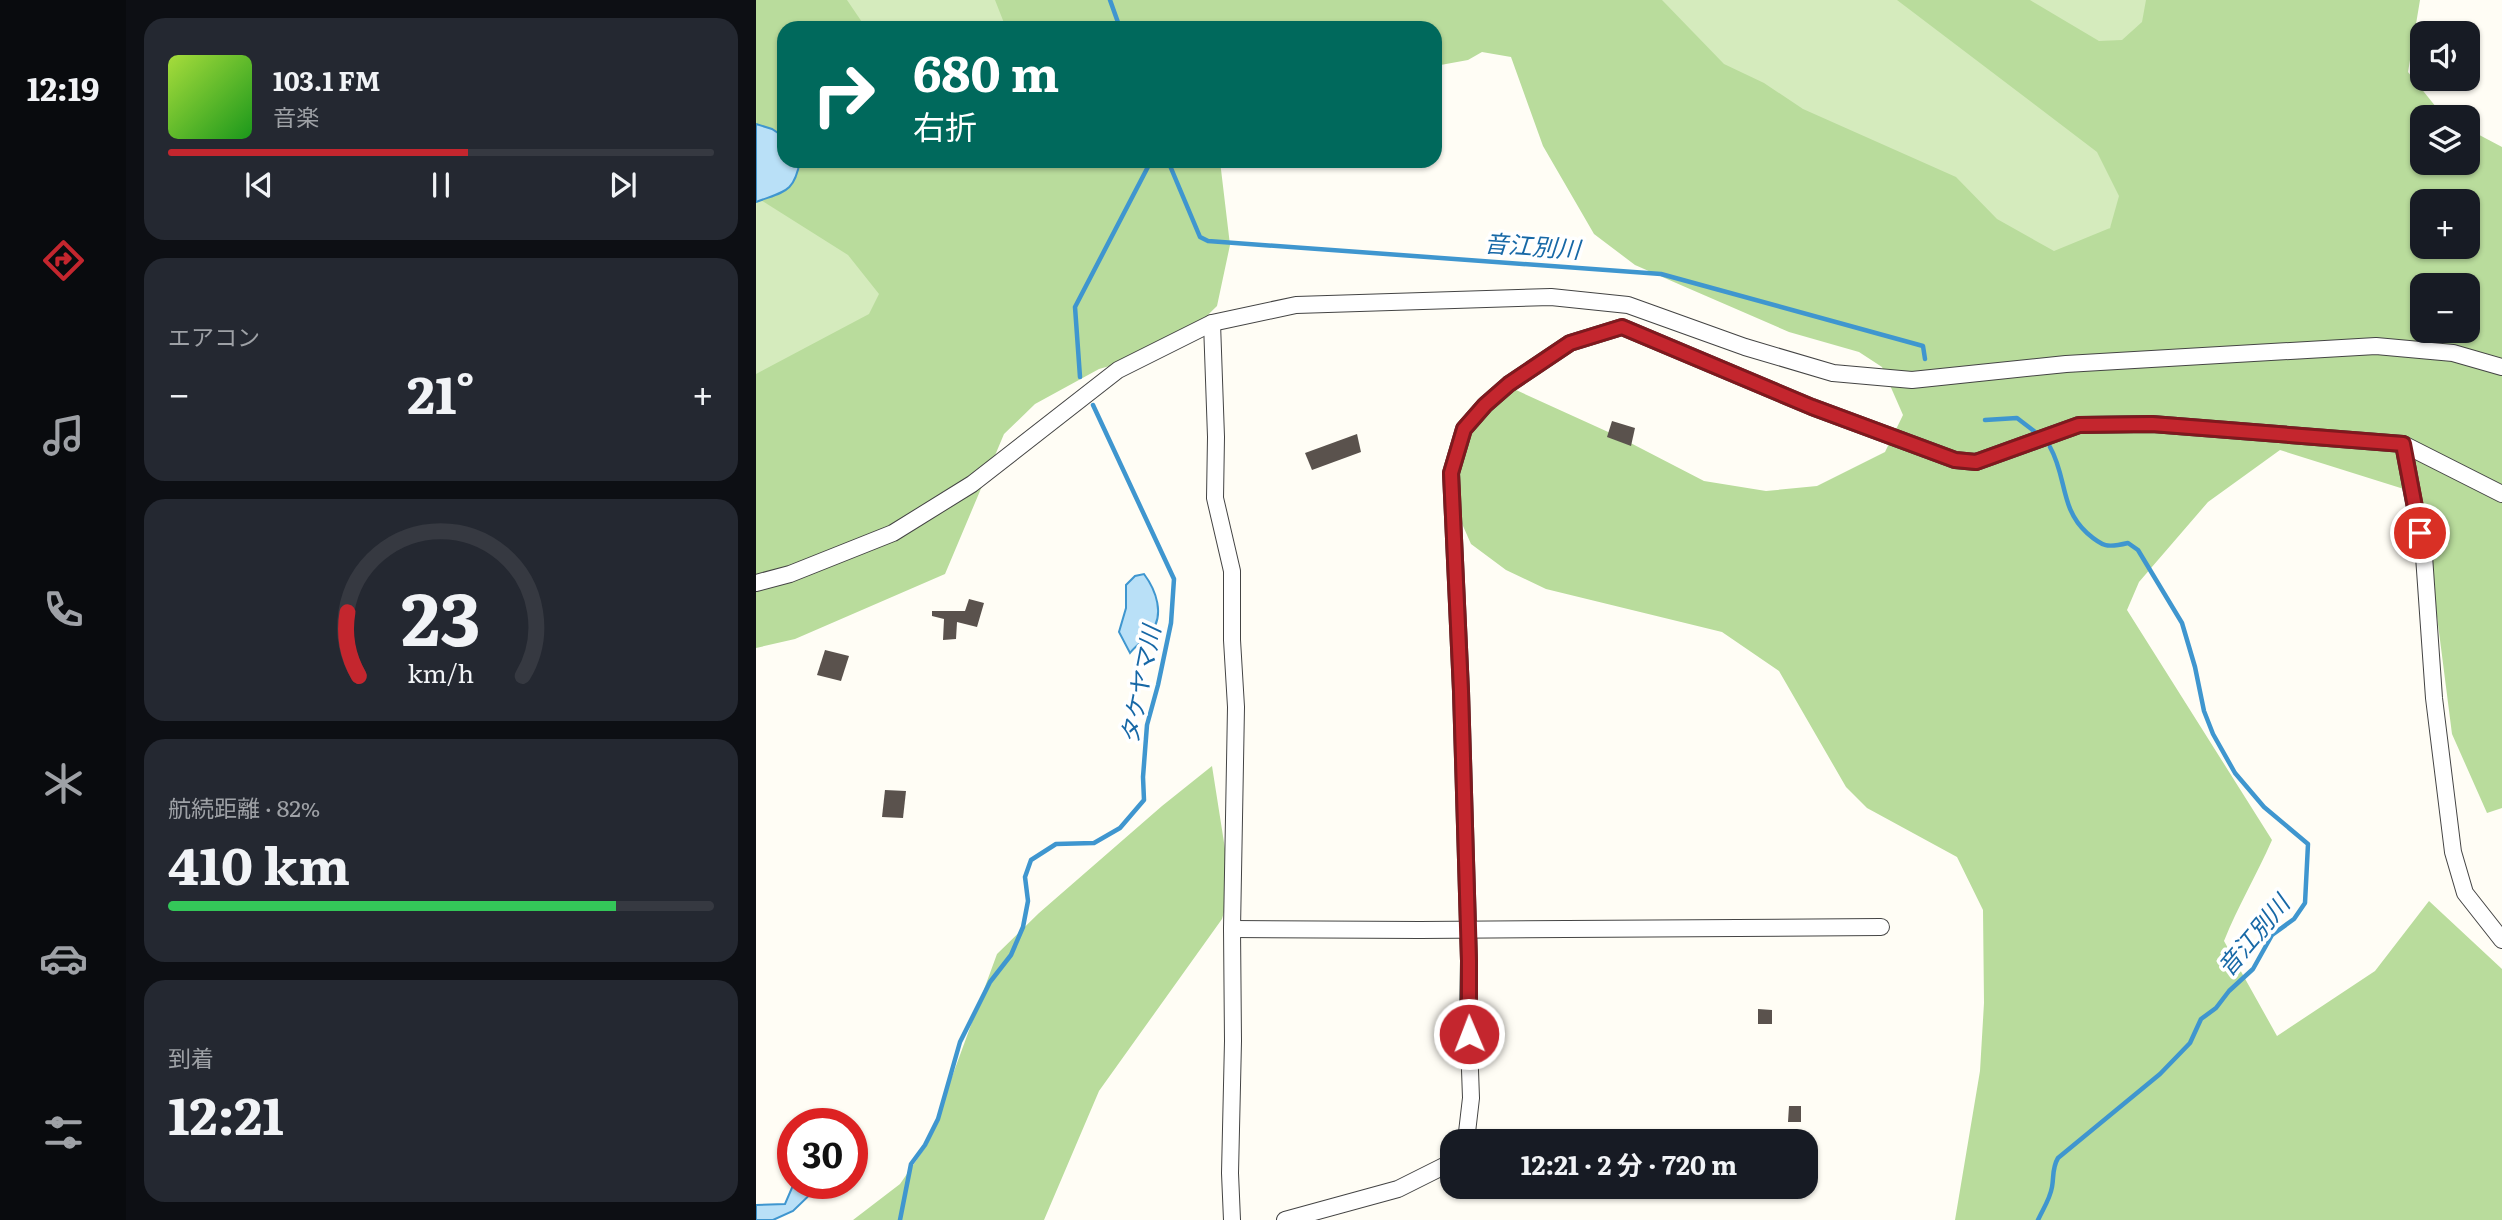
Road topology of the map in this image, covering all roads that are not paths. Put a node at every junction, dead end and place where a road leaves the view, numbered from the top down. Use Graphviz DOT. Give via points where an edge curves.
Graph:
graph roads {
  1 [pos="1628,305"];
  2 [pos="1212,323"];
  3 [pos="1622,327"];
  4 [pos="2502,367"];
  5 [pos="2403,444"];
  6 [pos="2502,494"];
  7 [pos="756,583"];
  8 [pos="1881,928"];
  9 [pos="1231,929"];
  10 [pos="1468,929"];
  11 [pos="2502,940"];
  12 [pos="1467,1129"];
  13 [pos="1440,1168"];
  14 [pos="1232,1220"];
  15 [pos="1285,1220"];
  1 -- 2 [label="street" via="1551,297 1296,305"];
  1 -- 3 [label="street"];
  1 -- 4 [label="street" via="1833,373 1912,380 2066,363 2376,346 2453,353"];
  2 -- 7 [label="street" via="1118,370 972,484 892,533"];
  2 -- 9 [label="street" via="1215,498 1231,571 1236,707"];
  3 -- 5 [label="street" via="1812,407 1955,460 1976,462 2079,425 2152,424"];
  3 -- 10 [label="street" via="1570,343 1509,384 1464,429 1451,473"];
  5 -- 6 [label="street"];
  5 -- 11 [label="street" via="2424,556 2434,698 2453,852 2465,893"];
  8 -- 10 [label="street"];
  9 -- 10 [label="street"];
  9 -- 14 [label="street"];
  10 -- 12 [label="street" via="1471,1098"];
  13 -- 15 [label="street" via="1398,1189"];
}
